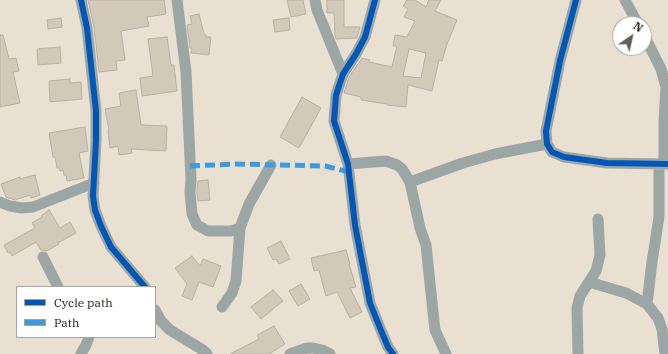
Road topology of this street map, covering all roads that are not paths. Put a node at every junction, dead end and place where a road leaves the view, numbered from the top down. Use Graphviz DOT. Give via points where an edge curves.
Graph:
graph roads {
  1 [pos="81,0"];
  2 [pos="177,0"];
  3 [pos="315,0"];
  4 [pos="375,0"];
  5 [pos="576,0"];
  6 [pos="625,0"];
  7 [pos="634,16"];
  8 [pos="652,49"];
  9 [pos="343,74"];
  10 [pos="547,144"];
  11 [pos="348,164"];
  12 [pos="664,164"];
  13 [pos="271,165"];
  14 [pos="410,182"];
  15 [pos="94,183"];
  16 [pos="0,199"];
  17 [pos="598,219"];
  18 [pos="240,228"];
  19 [pos="43,257"];
  20 [pos="589,282"];
  21 [pos="58,286"];
  22 [pos="144,286"];
  23 [pos="647,304"];
  24 [pos="222,307"];
  25 [pos="156,312"];
  26 [pos="88,338"];
  27 [pos="80,354"];
  28 [pos="207,354"];
  29 [pos="290,354"];
  30 [pos="330,354"];
  31 [pos="393,354"];
  32 [pos="446,354"];
  33 [pos="578,354"];
  34 [pos="665,354"];
  1 -- 15 [label="street" via="87,28 96,110"];
  2 -- 18 [label="street" via="186,72 192,214 197,224 208,231 231,231"];
  3 -- 9 [label="street"];
  4 -- 9 [label="street" via="365,37"];
  5 -- 10 [label="street" via="560,61 546,131"];
  6 -- 7 [label="street"];
  8 -- 12 [label="street" via="666,86"];
  9 -- 11 [label="street" via="336,95 334,121"];
  10 -- 12 [label="street" via="552,152 564,157 607,163"];
  10 -- 14 [label="street" via="494,154"];
  11 -- 14 [label="street" via="386,161 402,169"];
  11 -- 31 [label="street" via="355,225 370,302"];
  12 -- 23 [label="street"];
  13 -- 18 [label="street" via="249,204"];
  14 -- 32 [label="street" via="426,245 436,330"];
  15 -- 16 [label="street" via="22,208 10,206"];
  15 -- 22 [label="street" via="95,210 111,247"];
  17 -- 20 [label="street" via="600,255 596,271"];
  18 -- 24 [label="street" via="236,282"];
  19 -- 21 [label="street"];
  20 -- 23 [label="street" via="626,293"];
  20 -- 33 [label="street" via="580,296 577,308"];
  23 -- 34 [label="street" via="658,318 662,329"];
  25 -- 28 [label="street" via="170,330"];
  26 -- 27 [label="street"];
  29 -- 30 [label="street" via="306,348"];
}
